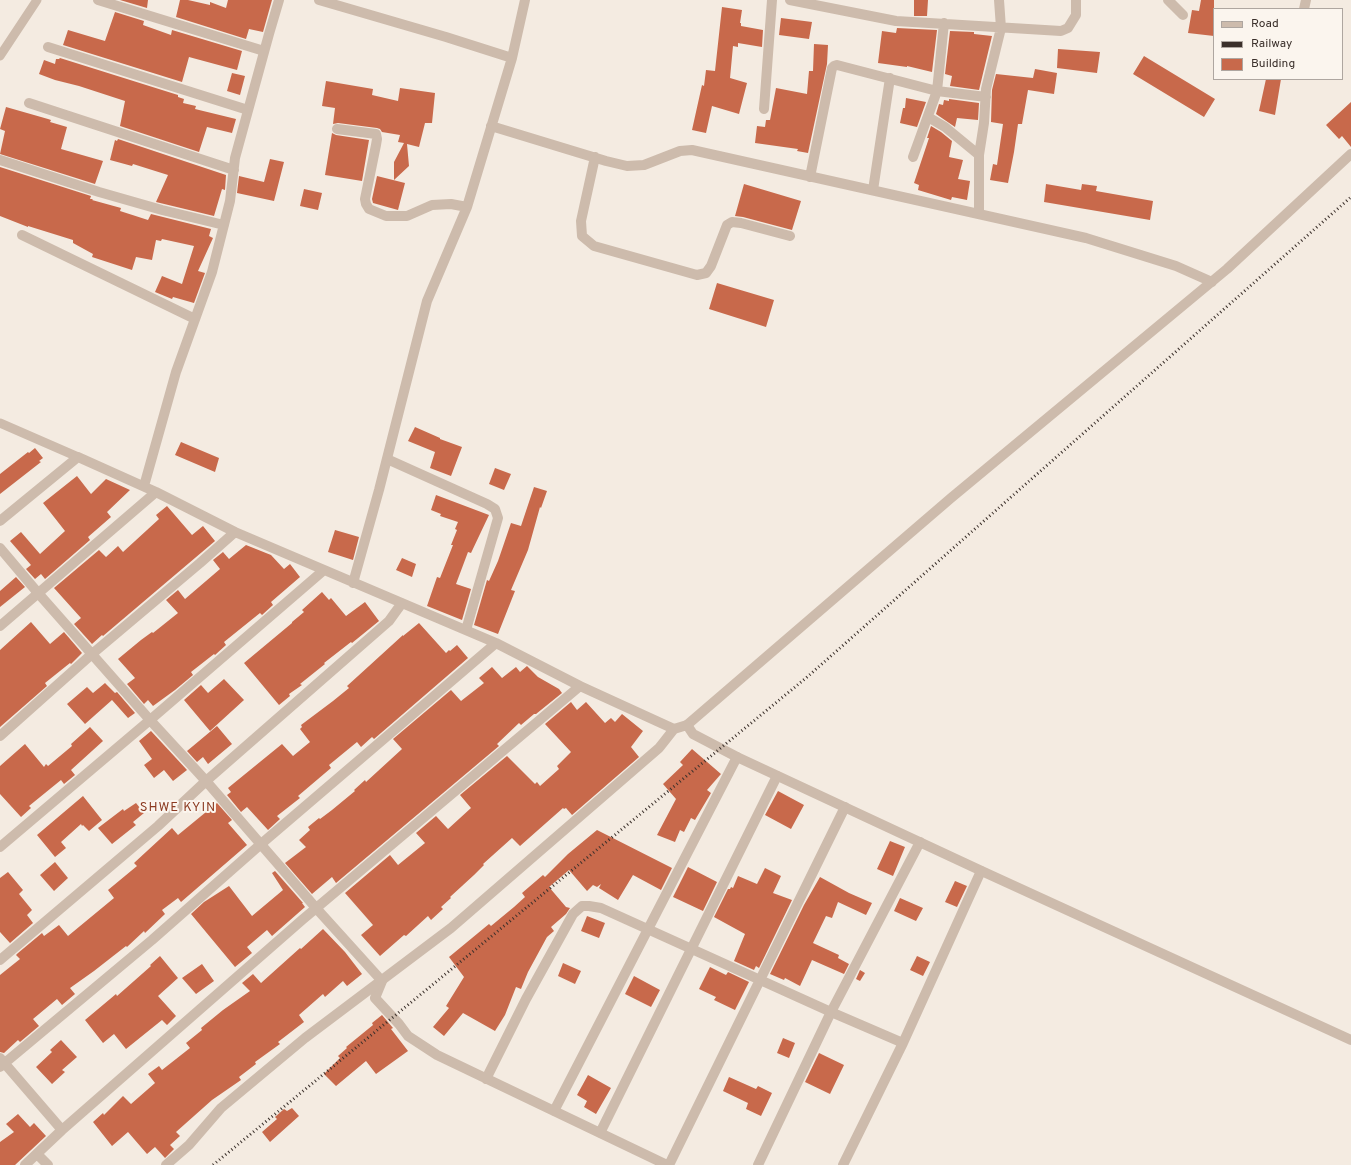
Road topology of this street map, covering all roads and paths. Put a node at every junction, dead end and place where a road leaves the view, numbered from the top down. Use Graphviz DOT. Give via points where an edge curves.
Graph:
graph roads {
  1 [pos="37,0"];
  2 [pos="98,0"];
  3 [pos="279,0"];
  4 [pos="319,0"];
  5 [pos="525,0"];
  6 [pos="772,0"];
  7 [pos="790,0"];
  8 [pos="999,0"];
  9 [pos="1076,0"];
  10 [pos="1168,0"];
  11 [pos="1183,15"];
  12 [pos="944,23"];
  13 [pos="1001,28"];
  14 [pos="48,47"];
  15 [pos="264,51"];
  16 [pos="0,56"];
  17 [pos="512,58"];
  18 [pos="890,78"];
  19 [pos="937,91"];
  20 [pos="986,97"];
  21 [pos="29,103"];
  22 [pos="764,109"];
  23 [pos="248,110"];
  24 [pos="928,117"];
  25 [pos="491,126"];
  26 [pos="337,129"];
  27 [pos="1351,154"];
  28 [pos="979,155"];
  29 [pos="595,157"];
  30 [pos="913,157"];
  31 [pos="0,160"];
  32 [pos="234,170"];
  33 [pos="810,177"];
  34 [pos="873,190"];
  35 [pos="467,207"];
  36 [pos="979,214"];
  37 [pos="224,225"];
  38 [pos="22,235"];
  39 [pos="790,236"];
  40 [pos="1212,282"];
  41 [pos="195,319"];
  42 [pos="0,423"];
  43 [pos="78,457"];
  44 [pos="387,459"];
  45 [pos="144,486"];
  46 [pos="156,492"];
  47 [pos="0,521"];
  48 [pos="235,532"];
  49 [pos="0,548"];
  50 [pos="324,570"];
  51 [pos="353,583"];
  52 [pos="38,593"];
  53 [pos="402,603"];
  54 [pos="0,626"];
  55 [pos="466,630"];
  56 [pos="496,643"];
  57 [pos="92,654"];
  58 [pos="580,686"];
  59 [pos="150,720"];
  60 [pos="687,725"];
  61 [pos="674,729"];
  62 [pos="0,736"];
  63 [pos="737,757"];
  64 [pos="776,776"];
  65 [pos="206,781"];
  66 [pos="845,807"];
  67 [pos="920,842"];
  68 [pos="261,844"];
  69 [pos="0,847"];
  70 [pos="981,871"];
  71 [pos="316,908"];
  72 [pos="648,929"];
  73 [pos="691,949"];
  74 [pos="0,960"];
  75 [pos="760,980"];
  76 [pos="382,981"];
  77 [pos="831,1012"];
  78 [pos="1351,1040"];
  79 [pos="903,1043"];
  80 [pos="2,1063"];
  81 [pos="486,1078"];
  82 [pos="554,1111"];
  83 [pos="62,1130"];
  84 [pos="600,1133"];
  85 [pos="37,1154"];
  86 [pos="25,1165"];
  87 [pos="48,1165"];
  88 [pos="166,1165"];
  89 [pos="668,1165"];
  90 [pos="758,1165"];
  91 [pos="843,1165"];
  1 -- 16 [label="lane"];
  2 -- 15 [label="street"];
  3 -- 15 [label="street"];
  4 -- 17 [label="street" via="446,36"];
  5 -- 17 [label="street"];
  6 -- 22 [label="street"];
  7 -- 12 [label="street" via="896,21"];
  8 -- 13 [label="street"];
  9 -- 13 [label="street" via="1076,15 1068,28 1061,31"];
  10 -- 11 [label="street"];
  12 -- 13 [label="street"];
  12 -- 19 [label="street"];
  13 -- 20 [label="street"];
  14 -- 23 [label="street"];
  15 -- 23 [label="street"];
  17 -- 25 [label="street"];
  18 -- 19 [label="street"];
  18 -- 33 [label="street" via="837,65 832,68"];
  18 -- 34 [label="street"];
  19 -- 20 [label="street"];
  19 -- 24 [label="street"];
  20 -- 28 [label="street"];
  21 -- 32 [label="street"];
  23 -- 32 [label="street"];
  24 -- 28 [label="street" via="945,127"];
  24 -- 30 [label="street"];
  25 -- 29 [label="street"];
  25 -- 35 [label="street"];
  26 -- 35 [label="street" via="376,134 365,199 368,209 386,216 407,216 432,205 450,204"];
  27 -- 40 [label="street"];
  28 -- 36 [label="street"];
  29 -- 33 [label="street" via="627,166 644,165 680,151 692,150"];
  29 -- 39 [label="street" via="581,221 582,236 594,246 697,275 706,273 712,266 727,225 732,222 741,222"];
  31 -- 37 [label="street" via="113,196"];
  32 -- 37 [label="street"];
  33 -- 34 [label="street"];
  34 -- 36 [label="street"];
  35 -- 44 [label="street" via="426,301"];
  36 -- 40 [label="street" via="1086,238 1176,266"];
  37 -- 41 [label="street" via="212,272"];
  38 -- 41 [label="street"];
  40 -- 60 [label="street" via="951,498"];
  41 -- 45 [label="street" via="176,372"];
  42 -- 43 [label="lane"];
  43 -- 45 [label="street"];
  43 -- 47 [label="street"];
  44 -- 51 [label="street"];
  44 -- 55 [label="street" via="495,509 498,518"];
  45 -- 46 [label="street"];
  46 -- 48 [label="street"];
  46 -- 52 [label="street"];
  48 -- 50 [label="street"];
  48 -- 57 [label="street"];
  49 -- 52 [label="street"];
  50 -- 51 [label="street"];
  50 -- 59 [label="street"];
  51 -- 53 [label="street"];
  52 -- 54 [label="street"];
  52 -- 57 [label="street"];
  53 -- 55 [label="street"];
  53 -- 65 [label="street" via="389,621"];
  55 -- 56 [label="street"];
  56 -- 58 [label="street"];
  56 -- 68 [label="street"];
  57 -- 59 [label="street"];
  57 -- 62 [label="street"];
  58 -- 61 [label="street"];
  58 -- 71 [label="street"];
  59 -- 65 [label="street"];
  59 -- 69 [label="street"];
  60 -- 61 [label="street"];
  60 -- 63 [label="street" via="694,734"];
  61 -- 76 [label="street" via="659,748 451,928"];
  63 -- 64 [label="street"];
  63 -- 72 [label="street"];
  64 -- 66 [label="street"];
  64 -- 73 [label="street"];
  65 -- 68 [label="street"];
  65 -- 74 [label="street" via="158,826"];
  66 -- 67 [label="street"];
  66 -- 75 [label="street"];
  67 -- 70 [label="street"];
  67 -- 77 [label="street"];
  68 -- 71 [label="street"];
  68 -- 80 [label="street" via="152,940"];
  70 -- 78 [label="street"];
  70 -- 79 [label="street"];
  71 -- 76 [label="street"];
  71 -- 83 [label="street"];
  72 -- 73 [label="street"];
  72 -- 81 [label="street" via="601,908 582,906 574,914 526,999"];
  72 -- 82 [label="street"];
  73 -- 75 [label="street"];
  73 -- 84 [label="street"];
  75 -- 77 [label="street"];
  75 -- 89 [label="street"];
  76 -- 81 [label="street" via="375,998 408,1036 437,1055"];
  76 -- 88 [label="street" via="305,1038 221,1108 189,1145"];
  77 -- 79 [label="street"];
  77 -- 90 [label="street"];
  79 -- 91 [label="street"];
  80 -- 83 [label="street"];
  81 -- 82 [label="street"];
  82 -- 84 [label="street"];
  83 -- 85 [label="street"];
  84 -- 89 [label="street"];
  85 -- 86 [label="street"];
  85 -- 87 [label="street"];
}
